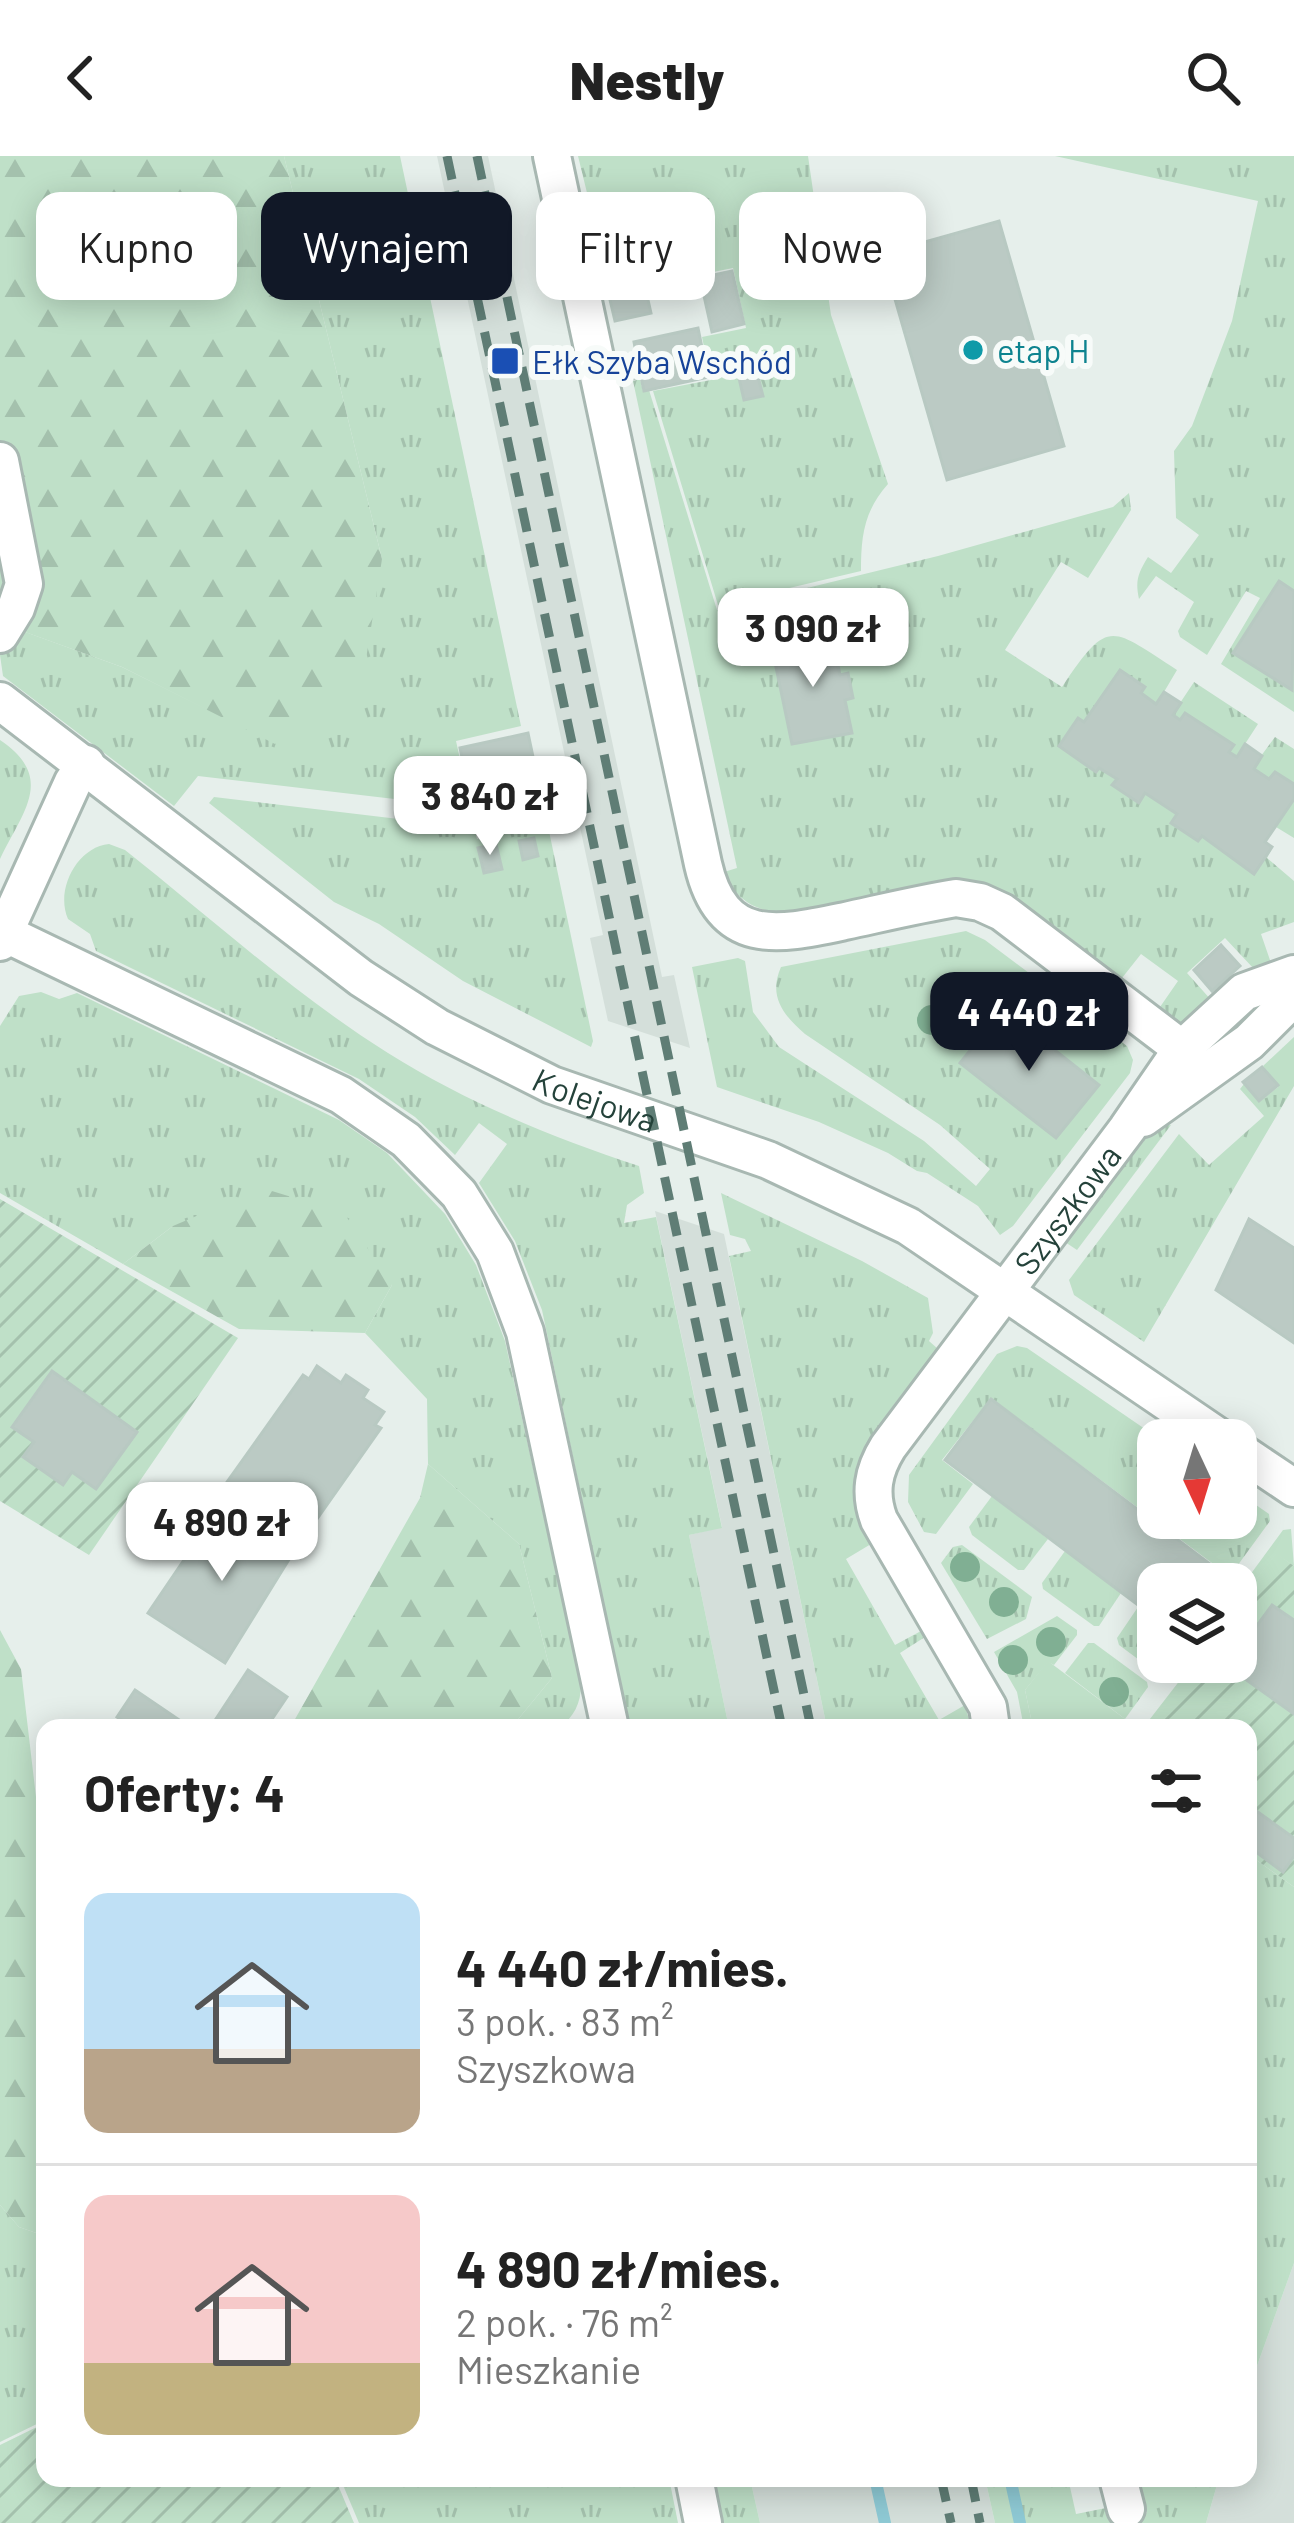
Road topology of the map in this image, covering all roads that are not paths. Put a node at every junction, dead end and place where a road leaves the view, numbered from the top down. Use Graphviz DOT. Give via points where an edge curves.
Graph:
graph roads {
  1 [pos="553,156"];
  2 [pos="0,461"];
  3 [pos="0,634"];
  4 [pos="0,701"];
  5 [pos="86,764"];
  6 [pos="2,937"];
  7 [pos="1294,974"];
  8 [pos="1294,997"];
  9 [pos="1182,1049"];
  10 [pos="1126,1129"];
  11 [pos="1004,1289"];
  12 [pos="1193,1419"];
  13 [pos="1257,1463"];
  14 [pos="1294,1488"];
  15 [pos="608,1719"];
  16 [pos="990,1719"];
  17 [pos="696,2487"];
  18 [pos="703,2523"];
  1 -- 9 [label="street" via="716,900 743,925 779,933 943,900 980,902"];
  2 -- 3 [label="street" via="23,584"];
  4 -- 5 [label="street, Kolejowa"];
  5 -- 6 [label="street"];
  5 -- 11 [label="street, Kolejowa" via="437,1027 552,1084 842,1193"];
  6 -- 15 [label="street" via="341,1095 406,1140 459,1194 495,1252 525,1332"];
  7 -- 9 [label="street, Szyszkowa" via="1244,992"];
  8 -- 10 [label="street, Szyszkowa" via="1205,1078"];
  9 -- 10 [label="street, Szyszkowa"];
  10 -- 11 [label="street, Szyszkowa"];
  11 -- 12 [label="street, Kolejowa"];
  11 -- 16 [label="street, Szyszkowa" via="888,1447 873,1488 880,1520"];
  13 -- 14 [label="street"];
  17 -- 18 [label="street"];
}
